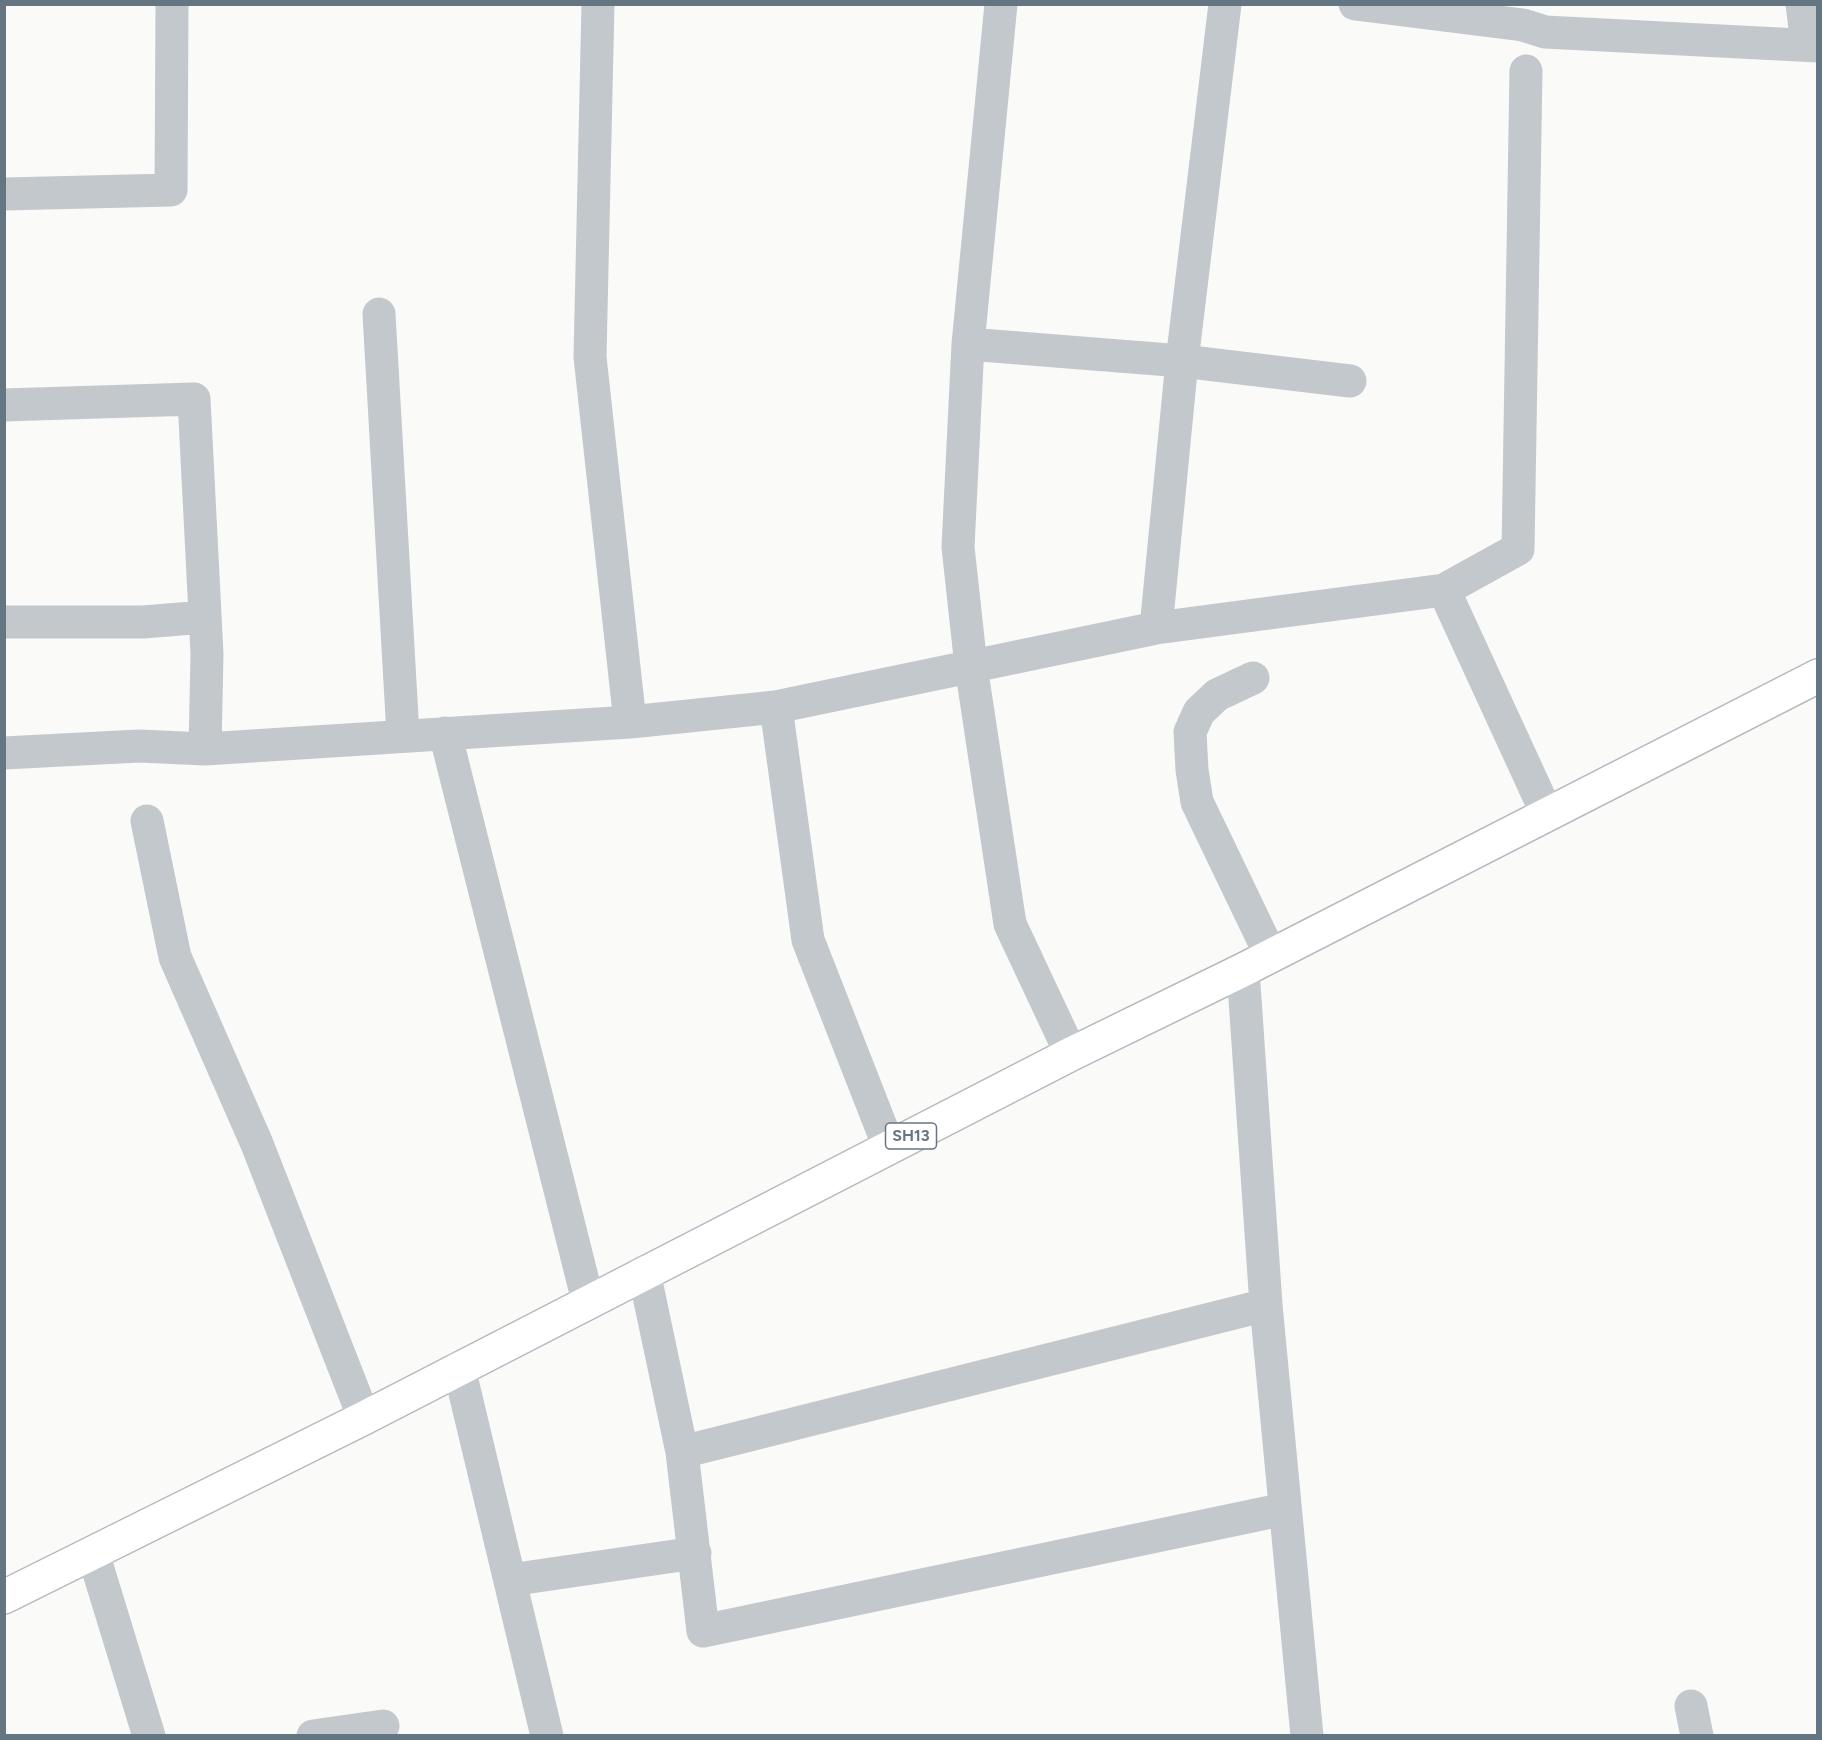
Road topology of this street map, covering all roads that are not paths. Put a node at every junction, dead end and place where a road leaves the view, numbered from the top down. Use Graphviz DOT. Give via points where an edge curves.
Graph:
graph roads {
  1 [pos="172,4"];
  2 [pos="598,4"];
  3 [pos="1001,4"];
  4 [pos="1226,4"];
  5 [pos="1354,4"];
  6 [pos="1802,4"];
  7 [pos="1812,45"];
  8 [pos="1526,70"];
  9 [pos="4,194"];
  10 [pos="379,314"];
  11 [pos="968,344"];
  12 [pos="1182,361"];
  13 [pos="1350,381"];
  14 [pos="4,405"];
  15 [pos="1444,590"];
  16 [pos="205,617"];
  17 [pos="4,622"];
  18 [pos="1156,628"];
  19 [pos="971,666"];
  20 [pos="1818,676"];
  21 [pos="1253,678"];
  22 [pos="776,707"];
  23 [pos="630,722"];
  24 [pos="445,733"];
  25 [pos="403,735"];
  26 [pos="205,749"];
  27 [pos="4,753"];
  28 [pos="1547,814"];
  29 [pos="147,820"];
  30 [pos="1257,963"];
  31 [pos="1071,1054"];
  32 [pos="889,1147"];
  33 [pos="644,1272"];
  34 [pos="588,1301"];
  35 [pos="1266,1305"];
  36 [pos="459,1368"];
  37 [pos="364,1418"];
  38 [pos="682,1452"];
  39 [pos="1285,1509"];
  40 [pos="93,1552"];
  41 [pos="695,1553"];
  42 [pos="510,1580"];
  43 [pos="4,1597"];
  44 [pos="383,1726"];
  45 [pos="149,1736"];
  46 [pos="313,1736"];
  47 [pos="547,1736"];
  48 [pos="1307,1736"];
  1 -- 9 [label="street" via="171,190"];
  2 -- 23 [label="street" via="590,357"];
  3 -- 11 [label="street"];
  4 -- 12 [label="street"];
  5 -- 7 [label="street" via="1523,25 1545,32"];
  6 -- 7 [label="street"];
  8 -- 15 [label="street" via="1518,549"];
  10 -- 25 [label="street"];
  11 -- 12 [label="street"];
  11 -- 19 [label="street" via="958,547"];
  12 -- 13 [label="street"];
  12 -- 18 [label="street"];
  14 -- 16 [label="street" via="194,399"];
  15 -- 18 [label="street"];
  15 -- 28 [label="street"];
  16 -- 17 [label="street" via="143,622"];
  16 -- 26 [label="street"];
  18 -- 19 [label="street"];
  19 -- 22 [label="street"];
  19 -- 31 [label="street" via="1010,924"];
  20 -- 28 [label="main road, SH13"];
  21 -- 30 [label="street" via="1217,695 1199,712 1190,732 1197,802"];
  22 -- 23 [label="street"];
  22 -- 32 [label="street" via="808,940"];
  23 -- 24 [label="street"];
  24 -- 25 [label="street"];
  24 -- 34 [label="street"];
  25 -- 26 [label="street"];
  26 -- 27 [label="street" via="139,746"];
  28 -- 30 [label="main road, SH13"];
  29 -- 37 [label="street" via="175,957 257,1144"];
  30 -- 31 [label="main road, SH13"];
  30 -- 35 [label="street"];
  31 -- 32 [label="main road, SH13"];
  32 -- 33 [label="main road, SH13"];
  33 -- 34 [label="main road, SH13"];
  33 -- 38 [label="street"];
  34 -- 36 [label="main road, SH13"];
  35 -- 38 [label="street"];
  35 -- 39 [label="street"];
  36 -- 37 [label="main road, SH13"];
  36 -- 42 [label="street"];
  37 -- 40 [label="main road, SH13"];
  38 -- 41 [label="street"];
  39 -- 41 [label="street" via="703,1631"];
  39 -- 48 [label="street"];
  40 -- 43 [label="main road, SH13"];
  40 -- 45 [label="street"];
  41 -- 42 [label="street"];
  42 -- 47 [label="street"];
  44 -- 46 [label="street"];
}
